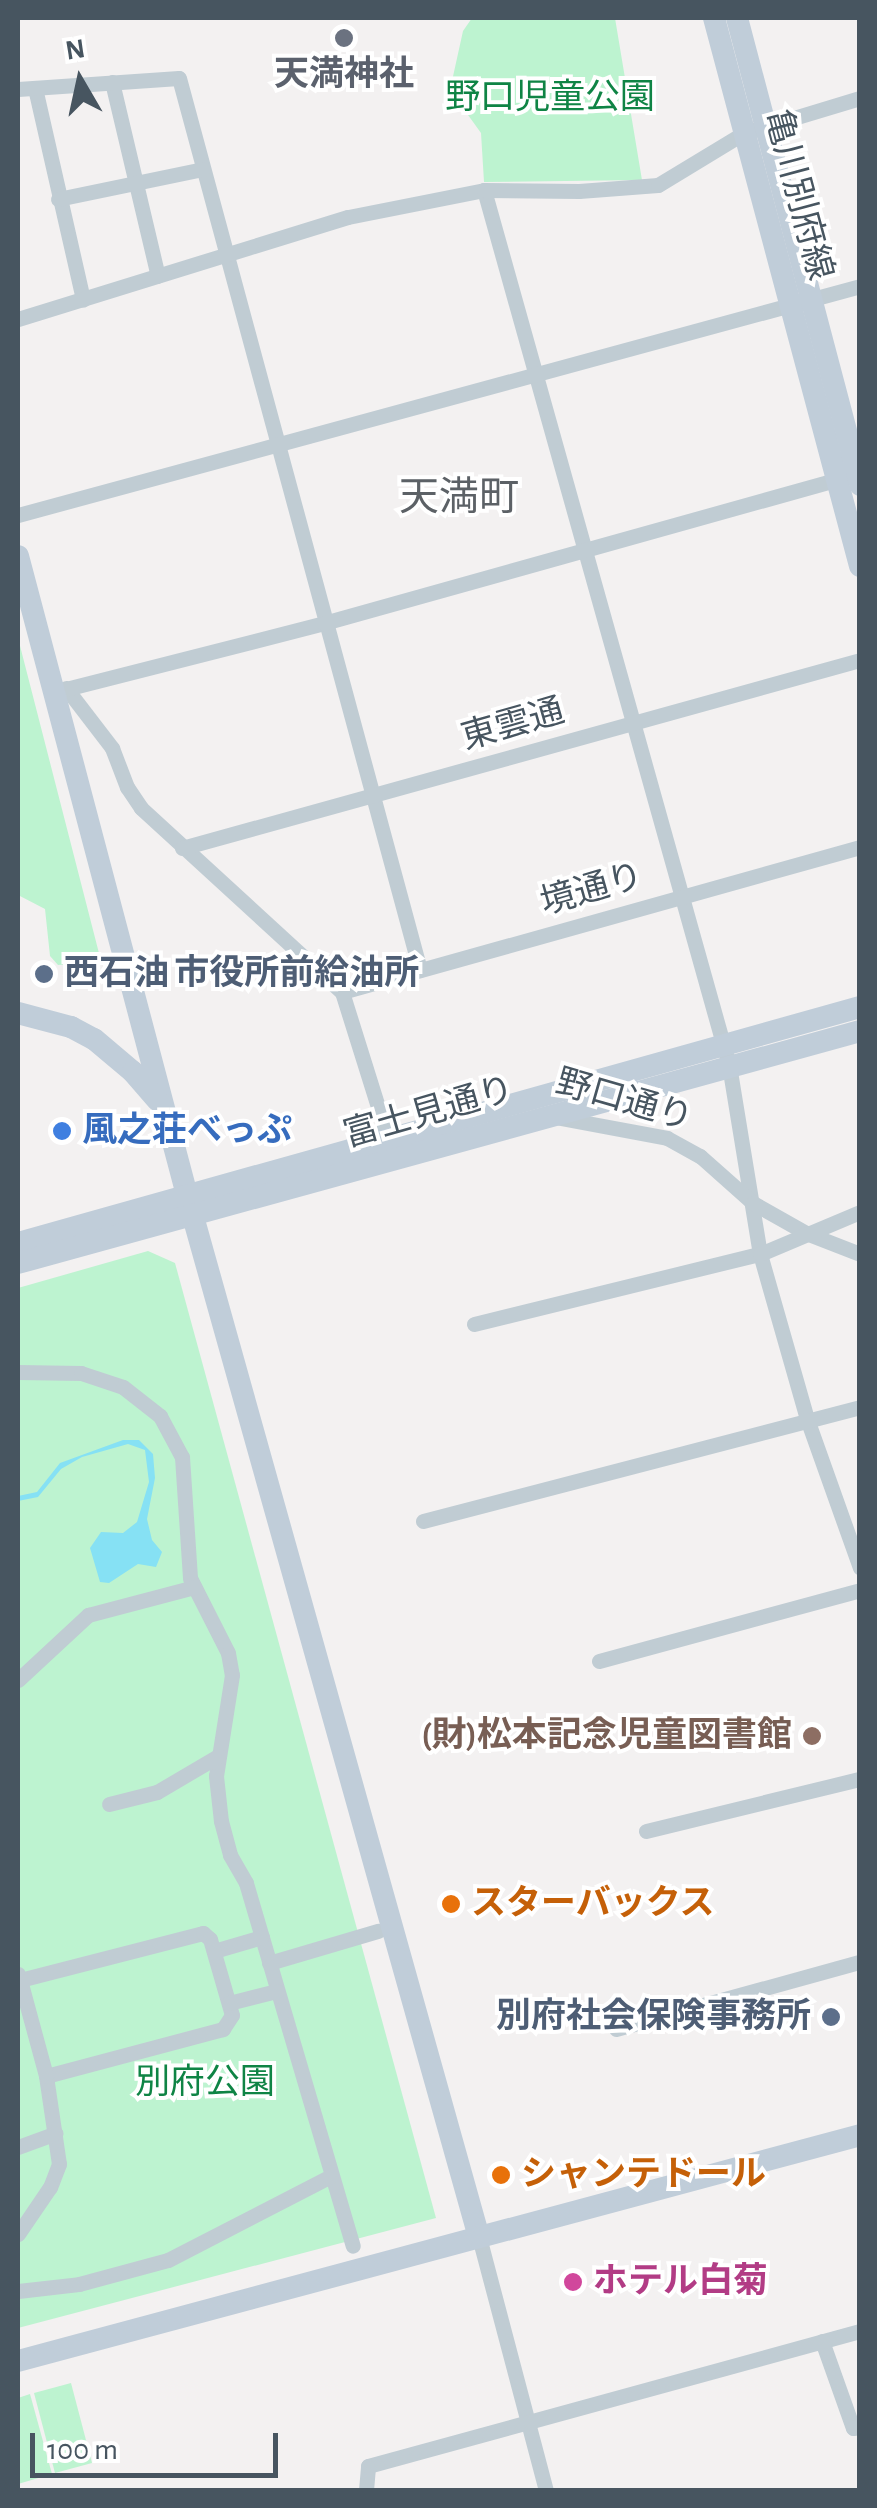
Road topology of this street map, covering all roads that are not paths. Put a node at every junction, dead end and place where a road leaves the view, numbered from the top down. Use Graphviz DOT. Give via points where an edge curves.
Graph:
graph roads {
  1 [pos="714,18"];
  2 [pos="737,18"];
  3 [pos="112,82"];
  4 [pos="18,88"];
  5 [pos="35,88"];
  6 [pos="860,98"];
  7 [pos="755,129"];
  8 [pos="203,169"];
  9 [pos="136,183"];
  10 [pos="484,190"];
  11 [pos="58,199"];
  12 [pos="226,254"];
  13 [pos="158,276"];
  14 [pos="860,286"];
  15 [pos="83,300"];
  16 [pos="801,303"];
  17 [pos="18,319"];
  18 [pos="538,374"];
  19 [pos="276,445"];
  20 [pos="853,478"];
  21 [pos="18,514"];
  22 [pos="585,550"];
  23 [pos="18,556"];
  24 [pos="860,566"];
  25 [pos="324,623"];
  26 [pos="860,660"];
  27 [pos="60,690"];
  28 [pos="632,722"];
  29 [pos="373,796"];
  30 [pos="860,847"];
  31 [pos="182,848"];
  32 [pos="681,896"];
  33 [pos="420,970"];
  34 [pos="342,992"];
  35 [pos="860,1007"];
  36 [pos="18,1012"];
  37 [pos="860,1031"];
  38 [pos="725,1055"];
  39 [pos="522,1100"];
  40 [pos="550,1115"];
  41 [pos="166,1116"];
  42 [pos="392,1149"];
  43 [pos="752,1203"];
  44 [pos="190,1205"];
  45 [pos="860,1212"];
  46 [pos="806,1233"];
  47 [pos="18,1243"];
  48 [pos="760,1254"];
  49 [pos="860,1254"];
  50 [pos="18,1264"];
  51 [pos="474,1324"];
  52 [pos="18,1372"];
  53 [pos="860,1406"];
  54 [pos="807,1419"];
  55 [pos="424,1522"];
  56 [pos="860,1568"];
  57 [pos="194,1587"];
  58 [pos="860,1590"];
  59 [pos="599,1660"];
  60 [pos="18,1680"];
  61 [pos="218,1756"];
  62 [pos="860,1779"];
  63 [pos="110,1804"];
  64 [pos="646,1831"];
  65 [pos="378,1930"];
  66 [pos="262,1938"];
  67 [pos="214,1951"];
  68 [pos="860,1962"];
  69 [pos="269,1963"];
  70 [pos="19,1977"];
  71 [pos="276,1991"];
  72 [pos="229,2003"];
  73 [pos="616,2029"];
  74 [pos="46,2076"];
  75 [pos="56,2133"];
  76 [pos="860,2135"];
  77 [pos="18,2147"];
  78 [pos="331,2176"];
  79 [pos="18,2234"];
  80 [pos="479,2237"];
  81 [pos="354,2246"];
  82 [pos="18,2291"];
  83 [pos="860,2332"];
  84 [pos="822,2341"];
  85 [pos="18,2361"];
  86 [pos="528,2424"];
  87 [pos="860,2426"];
  88 [pos="366,2490"];
  89 [pos="546,2490"];
  1 -- 7 [label="street, 亀川別府線"];
  2 -- 7 [label="street, 亀川別府線"];
  3 -- 5 [label="street"];
  3 -- 8 [label="street" via="179,78"];
  3 -- 9 [label="street"];
  4 -- 5 [label="street"];
  5 -- 11 [label="street"];
  6 -- 7 [label="street"];
  7 -- 10 [label="street" via="658,184"];
  7 -- 16 [label="street, 亀川別府線"];
  8 -- 9 [label="street"];
  8 -- 12 [label="street"];
  9 -- 11 [label="street"];
  9 -- 13 [label="street"];
  10 -- 12 [label="street" via="348,217"];
  10 -- 18 [label="street"];
  11 -- 15 [label="street"];
  12 -- 13 [label="street"];
  12 -- 19 [label="street"];
  13 -- 15 [label="street"];
  14 -- 16 [label="street"];
  15 -- 17 [label="street"];
  16 -- 18 [label="street"];
  16 -- 20 [label="street, 亀川別府線"];
  18 -- 19 [label="street"];
  18 -- 22 [label="street"];
  19 -- 21 [label="street"];
  19 -- 25 [label="street"];
  20 -- 22 [label="street"];
  20 -- 24 [label="street, 亀川別府線"];
  22 -- 25 [label="street"];
  22 -- 28 [label="street"];
  23 -- 27 [label="street"];
  25 -- 27 [label="street"];
  25 -- 29 [label="street"];
  26 -- 28 [label="street, 東雲通"];
  27 -- 31 [label="street" via="112,748 141,808"];
  27 -- 41 [label="street"];
  28 -- 29 [label="street, 東雲通"];
  28 -- 32 [label="street"];
  29 -- 31 [label="street, 東雲通"];
  29 -- 33 [label="street"];
  30 -- 32 [label="street, 境通り"];
  31 -- 34 [label="street"];
  32 -- 33 [label="street, 境通り"];
  32 -- 38 [label="street"];
  33 -- 34 [label="street, 境通り"];
  34 -- 42 [label="street"];
  35 -- 38 [label="street"];
  36 -- 41 [label="street" via="72,1027 100,1043 134,1072"];
  37 -- 38 [label="street, 富士見通り"];
  38 -- 39 [label="street"];
  38 -- 40 [label="street, 富士見通り"];
  38 -- 43 [label="street"];
  39 -- 40 [label="street, 野口通り"];
  39 -- 42 [label="street"];
  40 -- 42 [label="street, 富士見通り"];
  40 -- 43 [label="street, 野口通り" via="667,1138 700,1156"];
  41 -- 44 [label="street"];
  42 -- 44 [label="street"];
  43 -- 46 [label="street, 野口通り"];
  43 -- 48 [label="street"];
  44 -- 47 [label="street"];
  44 -- 50 [label="street"];
  44 -- 80 [label="street"];
  45 -- 46 [label="street"];
  46 -- 48 [label="street"];
  46 -- 49 [label="street, 野口通り"];
  48 -- 51 [label="street"];
  48 -- 54 [label="street"];
  52 -- 57 [label="street" via="108,1380 160,1416 186,1473 184,1526"];
  53 -- 54 [label="street"];
  54 -- 55 [label="street"];
  54 -- 56 [label="street"];
  57 -- 60 [label="street" via="88,1614"];
  57 -- 61 [label="street" via="232,1674"];
  58 -- 59 [label="street"];
  61 -- 63 [label="street" via="156,1792"];
  61 -- 66 [label="street" via="221,1821"];
  62 -- 64 [label="street"];
  65 -- 69 [label="street"];
  66 -- 67 [label="street"];
  66 -- 69 [label="street"];
  67 -- 70 [label="street" via="210,1939 197,1932"];
  67 -- 72 [label="street"];
  68 -- 73 [label="street"];
  69 -- 71 [label="street"];
  70 -- 74 [label="street"];
  71 -- 72 [label="street"];
  71 -- 78 [label="street"];
  72 -- 74 [label="street" via="232,2015 223,2029"];
  74 -- 75 [label="street"];
  75 -- 77 [label="street"];
  75 -- 79 [label="street" via="59,2164 50,2188"];
  76 -- 80 [label="street"];
  78 -- 81 [label="street"];
  78 -- 82 [label="street" via="168,2260 80,2284"];
  80 -- 85 [label="street"];
  80 -- 86 [label="street"];
  83 -- 84 [label="street"];
  84 -- 86 [label="street"];
  84 -- 87 [label="street" via="853,2428"];
  86 -- 88 [label="street" via="368,2466"];
  86 -- 89 [label="street"];
}
